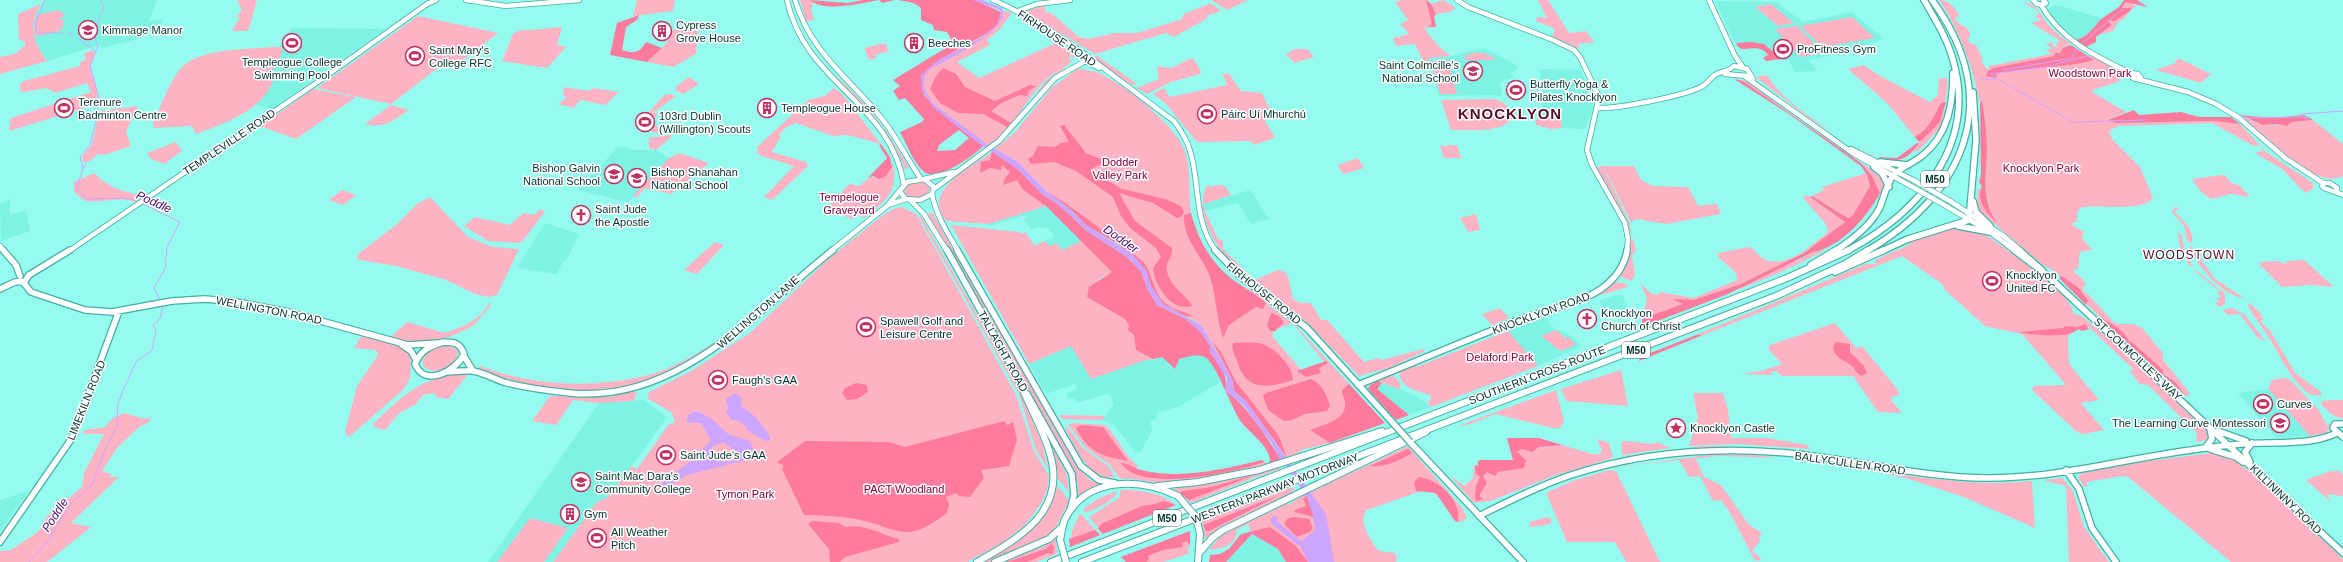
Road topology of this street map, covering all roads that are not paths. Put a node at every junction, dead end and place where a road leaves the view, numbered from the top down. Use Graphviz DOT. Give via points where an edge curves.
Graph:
graph roads {
  1 [pos="436,0"];
  2 [pos="466,0"];
  3 [pos="579,0"];
  4 [pos="787,0"];
  5 [pos="795,0"];
  6 [pos="993,0"];
  7 [pos="1070,0"];
  8 [pos="1456,0"];
  9 [pos="1710,0"];
  10 [pos="1924,0"];
  11 [pos="1932,0"];
  12 [pos="2033,0"];
  13 [pos="428,2"];
  14 [pos="2042,2"];
  15 [pos="1018,11"];
  16 [pos="802,23"];
  17 [pos="794,25"];
  18 [pos="1735,56"];
  19 [pos="1087,60"];
  20 [pos="1953,61"];
  21 [pos="1742,67"];
  22 [pos="1732,68"];
  23 [pos="1734,74"];
  24 [pos="1749,74"];
  25 [pos="1967,74"];
  26 [pos="1744,76"];
  27 [pos="1713,77"];
  28 [pos="1767,91"];
  29 [pos="1598,108"];
  30 [pos="1843,145"];
  31 [pos="1880,162"];
  32 [pos="1909,165"];
  33 [pos="1874,167"];
  34 [pos="958,170"];
  35 [pos="1899,172"];
  36 [pos="1893,177"];
  37 [pos="922,179"];
  38 [pos="904,185"];
  39 [pos="1889,187"];
  40 [pos="900,192"];
  41 [pos="933,192"];
  42 [pos="2343,195"];
  43 [pos="908,200"];
  44 [pos="1972,200"];
  45 [pos="887,206"];
  46 [pos="1969,212"];
  47 [pos="1969,220"];
  48 [pos="1953,226"];
  49 [pos="1990,229"];
  50 [pos="0,246"];
  51 [pos="1826,274"];
  52 [pos="29,275"];
  53 [pos="20,276"];
  54 [pos="1787,278"];
  55 [pos="15,282"];
  56 [pos="23,282"];
  57 [pos="0,289"];
  58 [pos="120,311"];
  59 [pos="401,343"];
  60 [pos="439,343"];
  61 [pos="464,356"];
  62 [pos="416,360"];
  63 [pos="473,371"];
  64 [pos="446,372"];
  65 [pos="1019,380"];
  66 [pos="1358,385"];
  67 [pos="1419,419"];
  68 [pos="1446,422"];
  69 [pos="2343,424"];
  70 [pos="2210,427"];
  71 [pos="2337,433"];
  72 [pos="2343,437"];
  73 [pos="2252,443"];
  74 [pos="2230,445"];
  75 [pos="2205,448"];
  76 [pos="2254,469"];
  77 [pos="2066,470"];
  78 [pos="1116,483"];
  79 [pos="1157,486"];
  80 [pos="1070,510"];
  81 [pos="1479,516"];
  82 [pos="1062,527"];
  83 [pos="0,542"];
  84 [pos="2343,553"];
  85 [pos="1198,559"];
  86 [pos="977,562"];
  87 [pos="995,562"];
  88 [pos="1051,562"];
  89 [pos="1066,562"];
  90 [pos="1082,562"];
  91 [pos="1523,562"];
  92 [pos="2116,562"];
  1 -- 13 [label="main road, TEMPLEVILLE ROAD"];
  2 -- 3 [label="main road" via="506,6"];
  4 -- 17 [label="main road"];
  5 -- 16 [label="main road"];
  6 -- 15 [label="main road, FIRHOUSE ROAD"];
  7 -- 15 [label="main road" via="1037,4"];
  8 -- 29 [label="main road, KNOCKLYON ROAD" via="1575,50 1596,87 1599,97"];
  9 -- 18 [label="main road, ST COLMCILLE'S WAY"];
  10 -- 20 [label="highway, SOUTHERN CROSS ROUTE / M50" via="1943,31"];
  11 -- 25 [label="highway, SOUTHERN CROSS ROUTE / M50" via="1957,43"];
  12 -- 14 [label="main road"];
  13 -- 52 [label="main road, TEMPLEVILLE ROAD" via="347,61 144,200"];
  14 -- 42 [label="main road" via="2049,20 2067,38 2130,73 2132,78 2141,78 2188,92 2228,110 2271,148 2323,183 2325,189"];
  15 -- 19 [label="main road, FIRHOUSE ROAD"];
  16 -- 17 [label="main road"];
  16 -- 37 [label="main road" via="826,60 883,120"];
  17 -- 38 [label="main road" via="818,64 863,109 888,142 902,167"];
  18 -- 21 [label="main road, ST COLMCILLE'S WAY"];
  18 -- 22 [label="main road" via="1736,65"];
  19 -- 34 [label="main road" via="1066,70 1045,87 1023,117 999,141"];
  19 -- 66 [label="main road, FIRHOUSE ROAD" via="1167,115 1186,138 1196,169 1199,217 1206,236 1217,253 1239,276 1306,327"];
  20 -- 32 [label="highway, M50" via="1953,104 1947,124 1932,147"];
  20 -- 54 [label="highway, SOUTHERN CROSS ROUTE / M50" via="1960,94 1957,126 1947,158 1934,180 1912,205 1868,239 1826,262"];
  21 -- 22 [label="main road"];
  21 -- 24 [label="main road, ST COLMCILLE'S WAY" via="1749,71"];
  22 -- 23 [label="main road"];
  22 -- 27 [label="main road"];
  23 -- 26 [label="main road"];
  23 -- 27 [label="main road"];
  24 -- 26 [label="main road"];
  24 -- 28 [label="main road, ST COLMCILLE'S WAY"];
  25 -- 44 [label="highway, M50" via="1975,101 1977,124"];
  25 -- 51 [label="highway, SOUTHERN CROSS ROUTE / M50" via="1970,98 1967,134 1955,164 1936,196 1918,214 1882,242"];
  26 -- 28 [label="main road, ST COLMCILLE'S WAY"];
  27 -- 29 [label="main road" via="1702,87 1687,92 1612,109"];
  28 -- 30 [label="main road, ST COLMCILLE'S WAY"];
  29 -- 66 [label="main road, KNOCKLYON ROAD" via="1587,147 1588,154 1619,210 1628,237 1626,257 1615,277 1588,296 1524,318"];
  30 -- 31 [label="main road, ST COLMCILLE'S WAY"];
  30 -- 33 [label="main road, ST COLMCILLE'S WAY"];
  31 -- 32 [label="highway, M50"];
  31 -- 35 [label="main road, ST COLMCILLE'S WAY"];
  32 -- 35 [label="highway, M50"];
  33 -- 36 [label="main road, ST COLMCILLE'S WAY"];
  33 -- 39 [label="highway" via="1882,173"];
  34 -- 37 [label="main road"];
  34 -- 41 [label="main road"];
  35 -- 36 [label="highway, M50"];
  35 -- 46 [label="main road, ST COLMCILLE'S WAY, bridge"];
  36 -- 39 [label="highway, M50"];
  36 -- 47 [label="main road, ST COLMCILLE'S WAY, bridge"];
  37 -- 38 [label="main road" via="912,180"];
  37 -- 41 [label="main road" via="930,182"];
  38 -- 40 [label="main road"];
  39 -- 54 [label="highway, M50" via="1876,214 1863,228 1837,250"];
  40 -- 43 [label="main road"];
  40 -- 45 [label="main road, WELLINGTON LANE"];
  41 -- 43 [label="main road" via="920,200"];
  41 -- 78 [label="main road, TALLAGHT ROAD" via="934,206 941,222 1081,466 1088,474 1099,480"];
  43 -- 45 [label="main road, WELLINGTON LANE"];
  43 -- 65 [label="main road, TALLAGHT ROAD" via="924,214 942,241"];
  44 -- 46 [label="highway, M50"];
  44 -- 49 [label="highway" via="1976,212"];
  45 -- 63 [label="main road, WELLINGTON LANE" via="799,277 727,340 667,377 627,389 571,393 507,383"];
  46 -- 47 [label="highway, M50"];
  46 -- 49 [label="main road, ST COLMCILLE'S WAY"];
  47 -- 48 [label="highway, M50"];
  47 -- 49 [label="main road, ST COLMCILLE'S WAY"];
  48 -- 49 [label="highway, M50"];
  48 -- 51 [label="highway, M50" via="1908,239 1839,271"];
  49 -- 70 [label="main road, ST COLMCILLE'S WAY" via="2045,274"];
  50 -- 53 [label="main road" via="16,266"];
  51 -- 68 [label="highway, SOUTHERN CROSS ROUTE / M50" via="1745,308"];
  52 -- 53 [label="main road"];
  52 -- 56 [label="main road"];
  53 -- 55 [label="main road"];
  54 -- 67 [label="highway, SOUTHERN CROSS ROUTE / M50"];
  55 -- 56 [label="main road"];
  55 -- 57 [label="main road"];
  56 -- 58 [label="main road, WELLINGTON ROAD" via="30,292 70,307 97,312"];
  58 -- 59 [label="main road, WELLINGTON ROAD" via="199,298 237,302 355,328"];
  58 -- 83 [label="main road, LIMEKILN ROAD" via="72,438"];
  59 -- 60 [label="main road, WELLINGTON ROAD"];
  59 -- 62 [label="main road, WELLINGTON ROAD"];
  60 -- 61 [label="main road" via="455,342 464,349"];
  60 -- 62 [label="main road" via="424,350"];
  61 -- 63 [label="main road"];
  61 -- 64 [label="main road" via="457,365"];
  62 -- 64 [label="main road" via="416,369 423,375"];
  63 -- 64 [label="main road, WELLINGTON LANE"];
  65 -- 80 [label="main road, TALLAGHT ROAD" via="1072,474 1074,495"];
  65 -- 86 [label="highway" via="1051,454 1054,486 1044,512 1028,531"];
  66 -- 81 [label="main road, FIRHOUSE ROAD, bridge"];
  67 -- 79 [label="highway, M50" via="1296,459 1212,481"];
  67 -- 88 [label="highway, SOUTHERN CROSS ROUTE / M50" via="1302,467"];
  68 -- 85 [label="highway, M50" via="1223,530 1212,538"];
  68 -- 90 [label="highway, WESTERN PARKWAY MOTORWAY / M50"];
  69 -- 71 [label="main road" via="2333,426"];
  70 -- 73 [label="main road" via="2229,437"];
  70 -- 74 [label="main road, ST COLMCILLE'S WAY"];
  70 -- 75 [label="main road" via="2213,438"];
  71 -- 72 [label="main road"];
  71 -- 73 [label="main road" via="2308,441"];
  73 -- 74 [label="main road, BALLYCULLEN ROAD"];
  73 -- 76 [label="main road" via="2247,446 2245,452"];
  74 -- 75 [label="main road, BALLYCULLEN ROAD"];
  74 -- 76 [label="main road, KILLININNY ROAD"];
  75 -- 76 [label="main road" via="2236,457"];
  75 -- 77 [label="main road, BALLYCULLEN ROAD"];
  76 -- 84 [label="main road, KILLININNY ROAD"];
  77 -- 81 [label="main road, BALLYCULLEN ROAD" via="2020,477 1972,478 1786,453 1682,453 1618,462 1572,474"];
  77 -- 92 [label="main road" via="2079,488 2092,528"];
  78 -- 79 [label="main road" via="1136,482"];
  78 -- 80 [label="main road" via="1094,490"];
  79 -- 85 [label="main road, bridge" via="1178,496 1196,517 1200,534"];
  80 -- 82 [label="main road"];
  81 -- 91 [label="main road, FIRHOUSE ROAD"];
  82 -- 87 [label="highway" via="1049,539"];
  82 -- 89 [label="main road, bridge" via="1060,540"];
}
